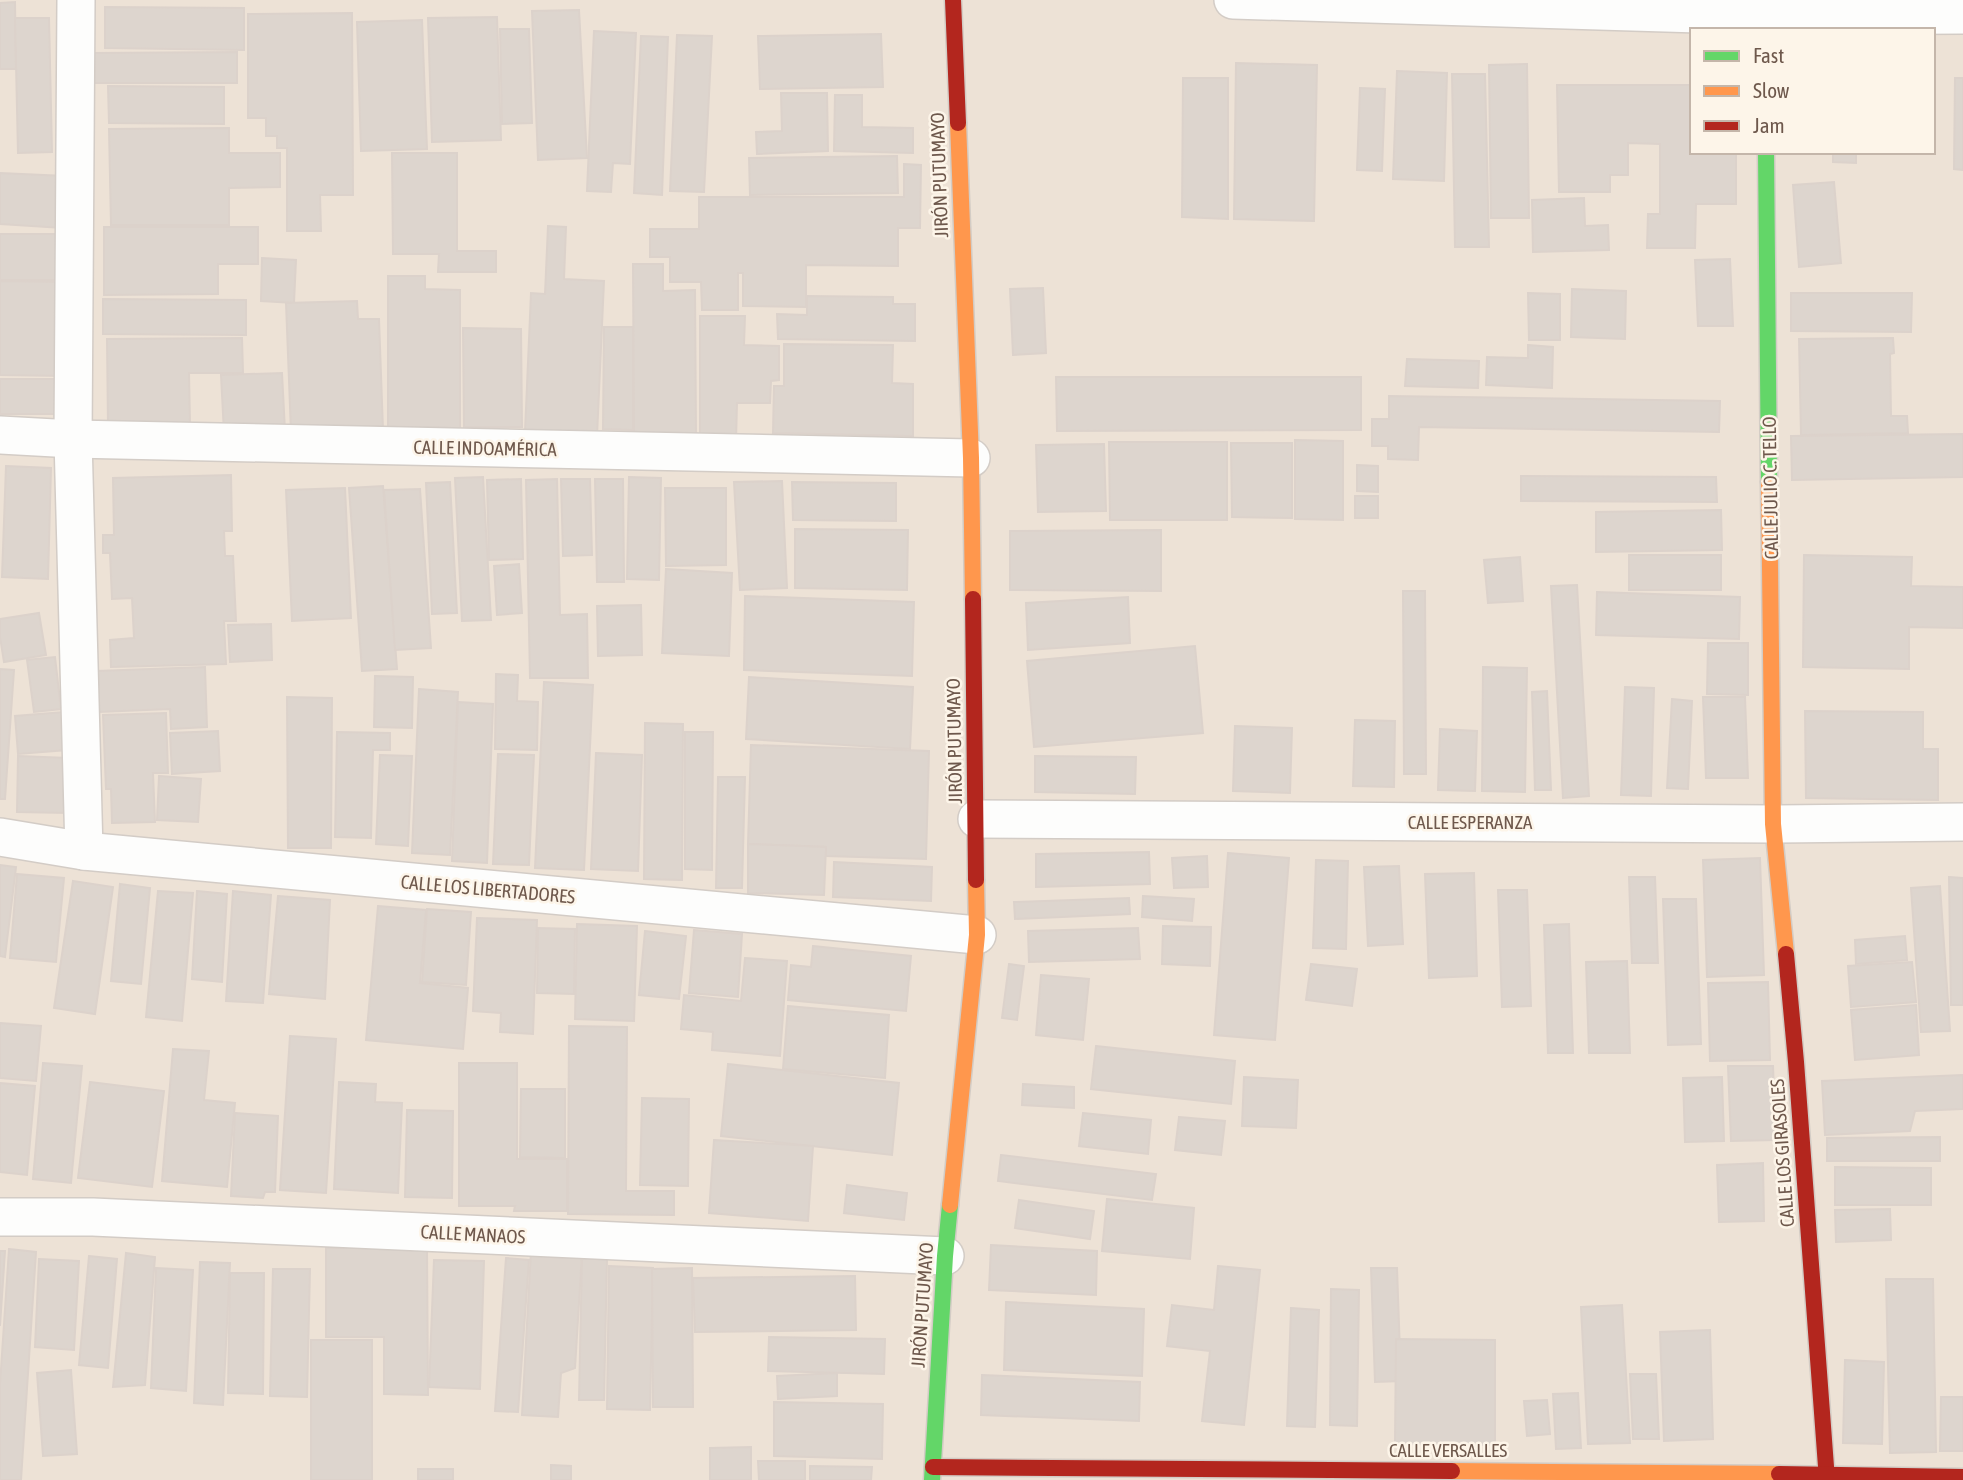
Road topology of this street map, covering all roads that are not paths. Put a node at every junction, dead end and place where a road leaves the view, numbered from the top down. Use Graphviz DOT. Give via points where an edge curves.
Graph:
graph roads {
  1 [pos="76,0"];
  2 [pos="953,0"];
  3 [pos="1233,0"];
  4 [pos="1765,15"];
  5 [pos="1963,15"];
  6 [pos="1766,154"];
  7 [pos="0,435"];
  8 [pos="73,439"];
  9 [pos="971,458"];
  10 [pos="977,819"];
  11 [pos="1963,822"];
  12 [pos="1773,824"];
  13 [pos="0,837"];
  14 [pos="84,851"];
  15 [pos="977,935"];
  16 [pos="0,1217"];
  17 [pos="945,1256"];
  18 [pos="932,1474"];
  19 [pos="1827,1477"];
  20 [pos="1963,1477"];
  1 -- 8 [label="street"];
  2 -- 9 [label="street, JIRÓN PUTUMAYO"];
  3 -- 4 [label="street"];
  4 -- 5 [label="street"];
  6 -- 12 [label="street, CALLE JULIO C. TELLO"];
  7 -- 8 [label="street, CALLE INDOAMÉRICA"];
  8 -- 9 [label="street, CALLE INDOAMÉRICA"];
  8 -- 14 [label="street"];
  9 -- 10 [label="street, JIRÓN PUTUMAYO"];
  10 -- 12 [label="street, CALLE ESPERANZA"];
  10 -- 15 [label="street, JIRÓN PUTUMAYO"];
  11 -- 12 [label="street, CALLE ESPERANZA"];
  12 -- 19 [label="street, CALLE LOS GIRASOLES"];
  13 -- 14 [label="street, CALLE LOS LIBERTADORES"];
  14 -- 15 [label="street, CALLE LOS LIBERTADORES"];
  15 -- 17 [label="street, JIRÓN PUTUMAYO"];
  16 -- 17 [label="street, CALLE MANAOS" via="93,1217"];
  17 -- 18 [label="street, JIRÓN PUTUMAYO"];
  18 -- 19 [label="street, CALLE VERSALLES"];
  19 -- 20 [label="street, CALLE VERSALLES"];
}
